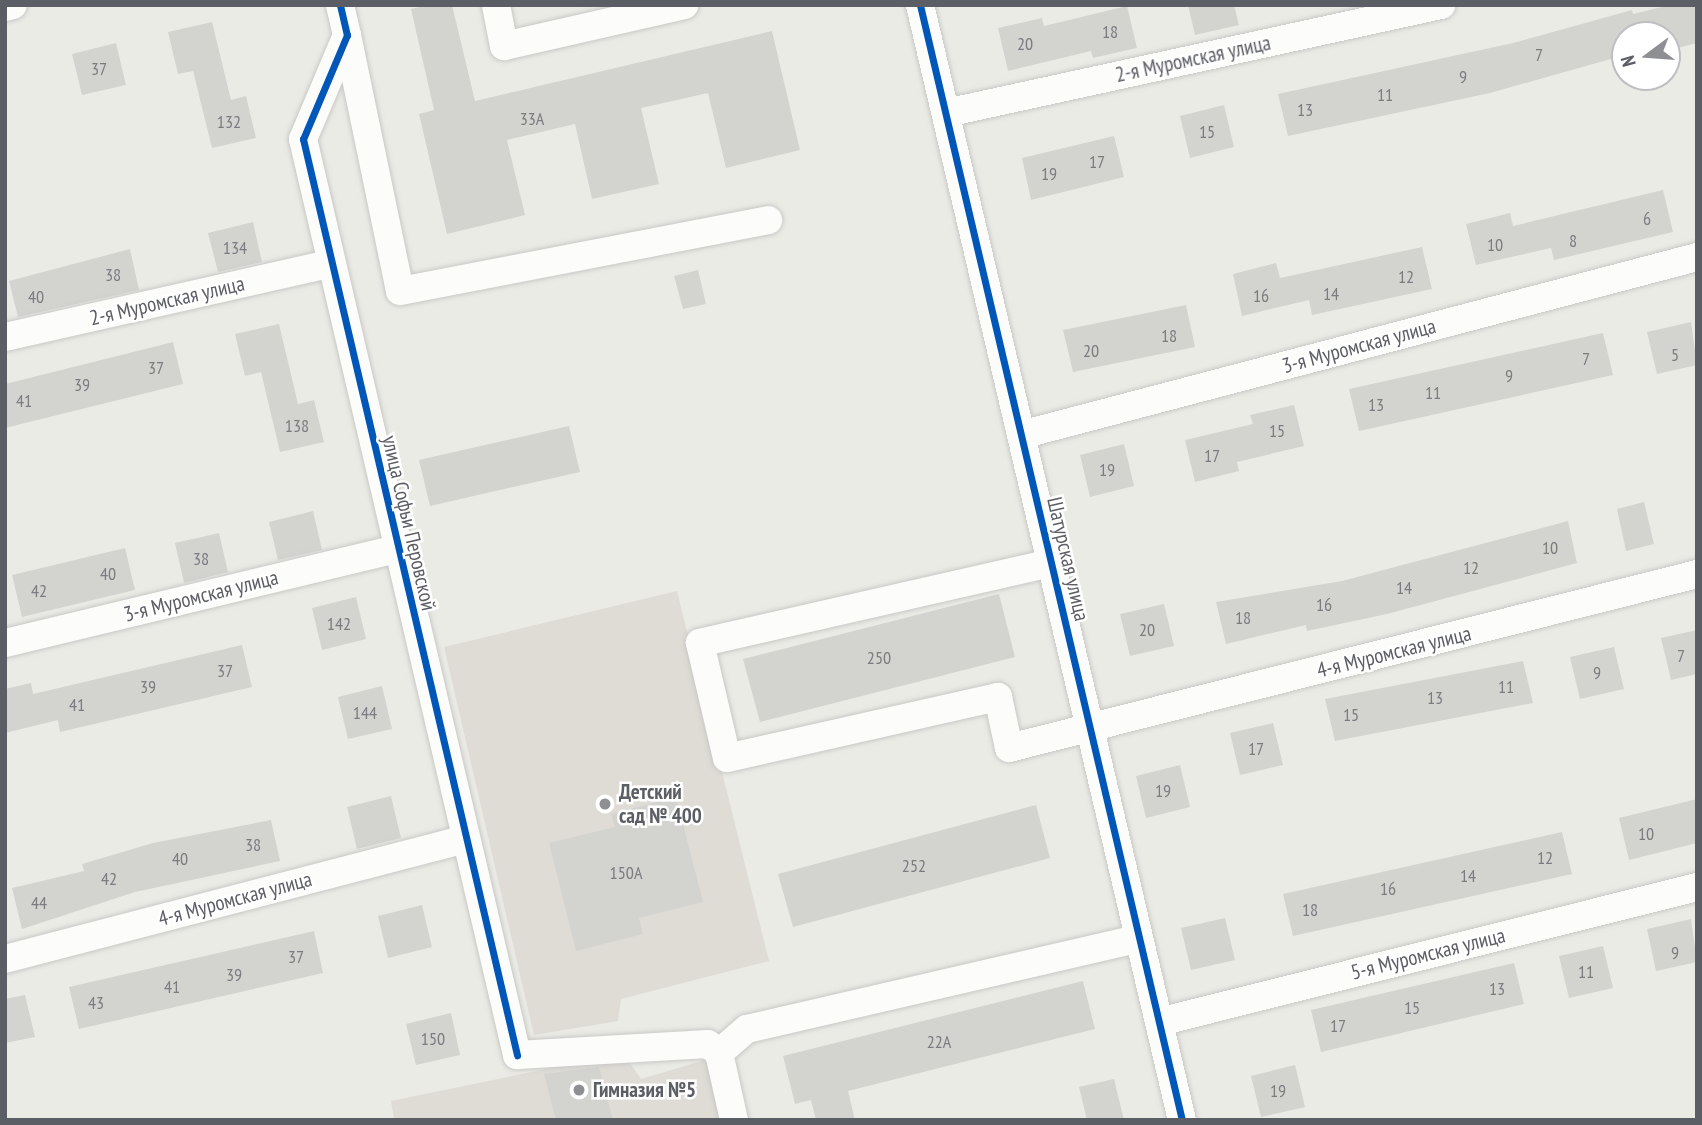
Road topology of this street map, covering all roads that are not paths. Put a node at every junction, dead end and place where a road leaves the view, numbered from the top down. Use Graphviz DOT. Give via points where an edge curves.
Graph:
graph roads {
  1 [pos="13,5"];
  2 [pos="340,5"];
  3 [pos="496,5"];
  4 [pos="684,5"];
  5 [pos="920,5"];
  6 [pos="1441,5"];
  7 [pos="5,7"];
  8 [pos="347,34"];
  9 [pos="946,113"];
  10 [pos="768,220"];
  11 [pos="1697,257"];
  12 [pos="329,264"];
  13 [pos="5,337"];
  14 [pos="1021,435"];
  15 [pos="397,549"];
  16 [pos="1051,563"];
  17 [pos="1697,574"];
  18 [pos="5,643"];
  19 [pos="1090,730"];
  20 [pos="466,839"];
  21 [pos="1697,887"];
  22 [pos="1138,939"];
  23 [pos="5,959"];
  24 [pos="1159,1022"];
  25 [pos="719,1053"];
  26 [pos="734,1120"];
  27 [pos="1182,1120"];
  1 -- 7 [label="street"];
  2 -- 8 [label="street"];
  3 -- 4 [label="street" via="504,46"];
  5 -- 9 [label="street, Шатурская улица"];
  6 -- 9 [label="street, 2-я Муромская улица"];
  8 -- 10 [label="street" via="400,292"];
  8 -- 12 [label="street, улица Софьи Перовской" via="303,139"];
  9 -- 14 [label="street, Шатурская улица"];
  11 -- 14 [label="street, 3-я Муромская улица"];
  12 -- 13 [label="street, 2-я Муромская улица"];
  12 -- 15 [label="street, улица Софьи Перовской"];
  14 -- 16 [label="street, Шатурская улица"];
  15 -- 18 [label="street, 3-я Муромская улица"];
  15 -- 20 [label="street, улица Софьи Перовской"];
  16 -- 19 [label="street, Шатурская улица"];
  16 -- 19 [label="street, 4-я Муромская улица" via="700,643 727,758 998,697 1009,748"];
  17 -- 19 [label="street, 4-я Муромская улица"];
  19 -- 22 [label="street, Шатурская улица"];
  20 -- 23 [label="street, 4-я Муромская улица"];
  20 -- 25 [label="street, улица Софьи Перовской" via="517,1055 708,1044"];
  21 -- 24 [label="street, 5-я Муромская улица"];
  22 -- 24 [label="street, Шатурская улица"];
  22 -- 25 [label="street" via="747,1030"];
  24 -- 27 [label="street, Шатурская улица"];
  25 -- 26 [label="street"];
}
